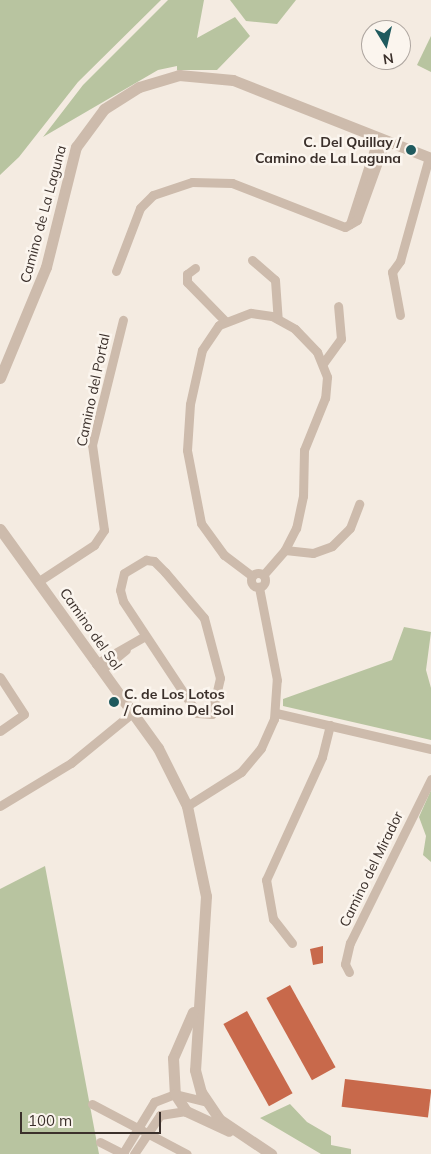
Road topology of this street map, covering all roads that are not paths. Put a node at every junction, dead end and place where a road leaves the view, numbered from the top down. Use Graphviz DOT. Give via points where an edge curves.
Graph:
graph roads {
  1 [pos="382,138"];
  2 [pos="430,157"];
  3 [pos="252,260"];
  4 [pos="195,268"];
  5 [pos="116,271"];
  6 [pos="338,306"];
  7 [pos="400,315"];
  8 [pos="278,319"];
  9 [pos="123,320"];
  10 [pos="225,321"];
  11 [pos="324,362"];
  12 [pos="0,378"];
  13 [pos="359,504"];
  14 [pos="0,529"];
  15 [pos="285,550"];
  16 [pos="263,575"];
  17 [pos="252,576"];
  18 [pos="39,581"];
  19 [pos="259,586"];
  20 [pos="145,636"];
  21 [pos="98,667"];
  22 [pos="0,677"];
  23 [pos="132,713"];
  24 [pos="276,713"];
  25 [pos="330,725"];
  26 [pos="0,731"];
  27 [pos="431,749"];
  28 [pos="431,779"];
  29 [pos="2,802"];
  30 [pos="187,806"];
  31 [pos="292,943"];
  32 [pos="349,972"];
  33 [pos="196,1006"];
  34 [pos="174,1094"];
  35 [pos="207,1102"];
  36 [pos="92,1104"];
  37 [pos="186,1111"];
  38 [pos="138,1125"];
  39 [pos="148,1130"];
  40 [pos="235,1133"];
  41 [pos="100,1142"];
  42 [pos="124,1154"];
  43 [pos="134,1154"];
  44 [pos="187,1154"];
  45 [pos="271,1154"];
  1 -- 2 [label="street, Camino de La Laguna"];
  1 -- 5 [label="street" via="360,197 357,220 350,224 341,227 232,183 192,182 153,195 140,208"];
  1 -- 12 [label="street, Camino de La Laguna" via="219,77 166,78 126,93 96,117 76,147 46,267"];
  2 -- 7 [label="street" via="400,261 392,272"];
  3 -- 8 [label="street" via="275,280"];
  4 -- 10 [label="street" via="187,274 187,282"];
  6 -- 11 [label="street" via="341,339"];
  8 -- 10 [label="street" via="251,313"];
  8 -- 11 [label="street" via="310,343"];
  9 -- 18 [label="street, Camino del Portal" via="92,445 104,530 94,545"];
  10 -- 17 [label="street" via="210,336 198,366 188,420 189,479 205,532 230,561"];
  11 -- 15 [label="street" via="327,391 305,442 302,506"];
  13 -- 15 [label="street" via="350,528 332,546 313,553"];
  14 -- 18 [label="street, Camino del Sol"];
  15 -- 16 [label="street"];
  16 -- 17 [label="street"];
  16 -- 19 [label="street" via="265,582"];
  17 -- 19 [label="street" via="253,584"];
  18 -- 21 [label="street, Camino del Sol"];
  19 -- 24 [label="street" via="276,671"];
  20 -- 20 [label="street" via="120,590 124,573 146,560 154,561 204,618 220,678 212,714 197,713"];
  20 -- 21 [label="street"];
  21 -- 23 [label="street, Camino del Sol"];
  22 -- 26 [label="street" via="24,714"];
  23 -- 29 [label="street" via="71,764"];
  23 -- 30 [label="street, Camino del Sol" via="165,760"];
  24 -- 25 [label="street"];
  24 -- 30 [label="street" via="267,738 247,766 222,787"];
  25 -- 27 [label="street"];
  25 -- 31 [label="street" via="322,757 266,880 273,919"];
  28 -- 32 [label="street, Camino del Mirador" via="350,943 345,964"];
  30 -- 33 [label="street, Camino del Sol" via="206,896"];
  33 -- 34 [label="street, Camino del Sol" via="173,1058"];
  33 -- 35 [label="street, Camino del Sol" via="194,1059"];
  34 -- 35 [label="street"];
  34 -- 37 [label="street"];
  34 -- 38 [label="street" via="154,1102"];
  35 -- 40 [label="street, Camino del Sol"];
  36 -- 38 [label="street"];
  37 -- 39 [label="street" via="160,1116"];
  37 -- 40 [label="street, Camino del Sol"];
  38 -- 39 [label="street"];
  38 -- 42 [label="street"];
  39 -- 43 [label="street"];
  39 -- 44 [label="street"];
  40 -- 45 [label="street, Camino del Sol"];
  41 -- 42 [label="street"];
}
